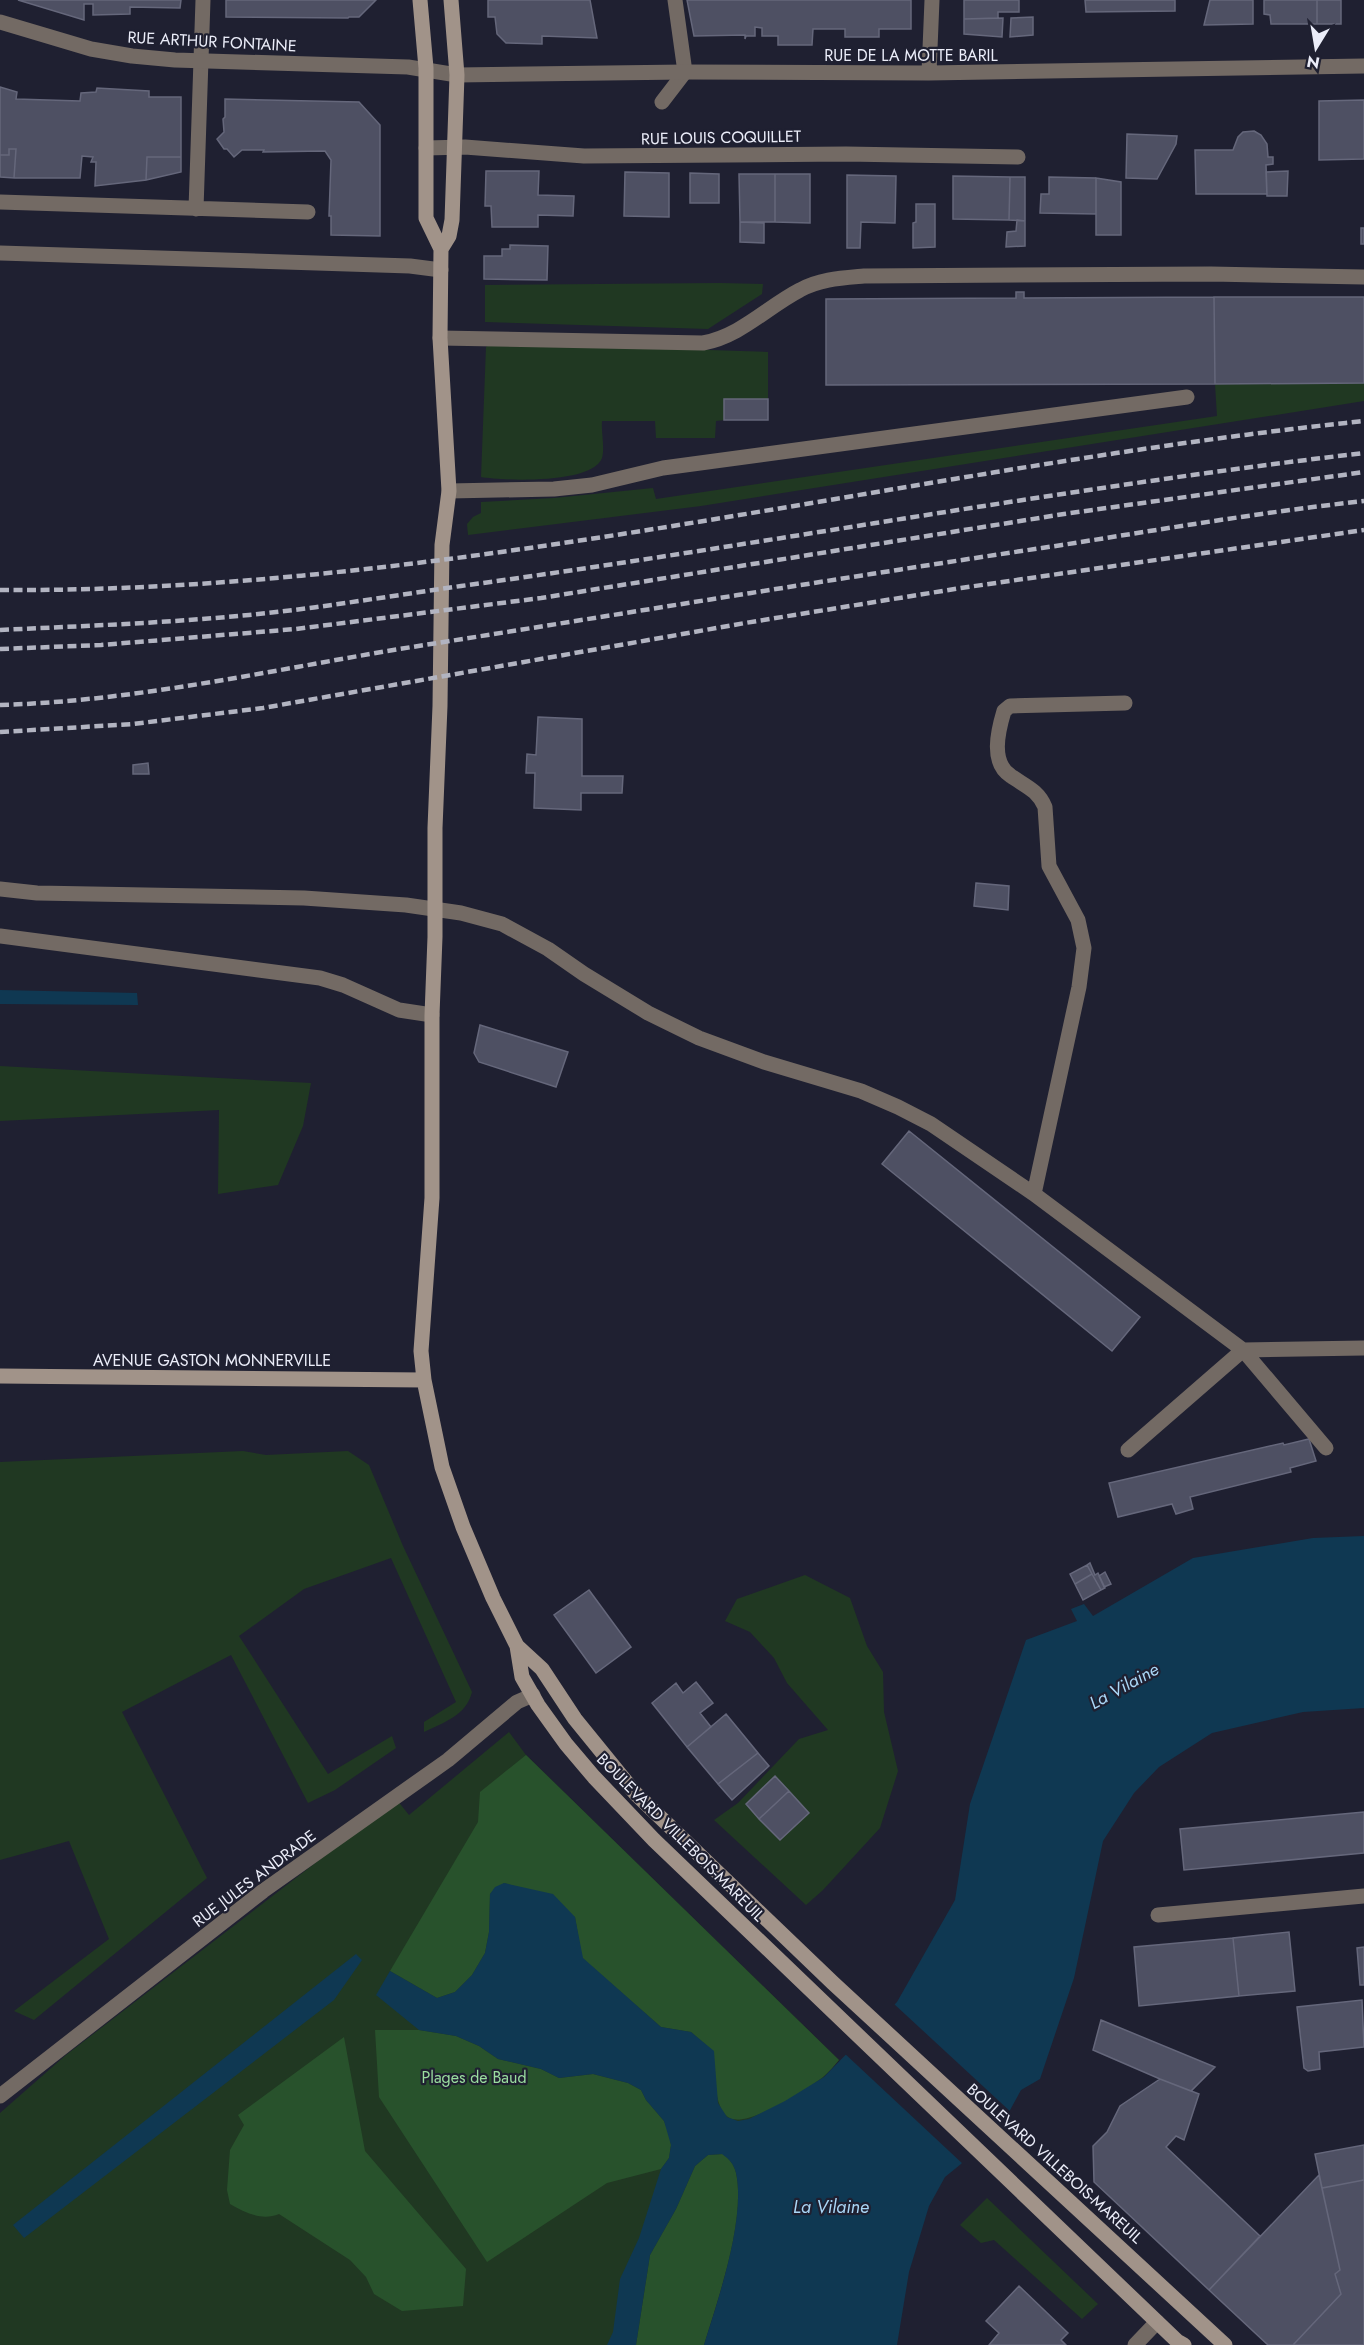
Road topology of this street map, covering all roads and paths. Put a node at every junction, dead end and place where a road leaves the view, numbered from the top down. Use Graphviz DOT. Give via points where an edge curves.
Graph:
graph roads {
  1 [pos="203,0"];
  2 [pos="420,0"];
  3 [pos="451,0"];
  4 [pos="675,0"];
  5 [pos="932,0"];
  6 [pos="0,22"];
  7 [pos="201,60"];
  8 [pos="1364,66"];
  9 [pos="426,68"];
  10 [pos="685,72"];
  11 [pos="929,73"];
  12 [pos="457,75"];
  13 [pos="662,102"];
  14 [pos="426,148"];
  15 [pos="454,149"];
  16 [pos="1017,157"];
  17 [pos="0,202"];
  18 [pos="196,209"];
  19 [pos="308,212"];
  20 [pos="441,249"];
  21 [pos="0,253"];
  22 [pos="441,270"];
  23 [pos="1364,277"];
  24 [pos="440,338"];
  25 [pos="1187,397"];
  26 [pos="449,491"];
  27 [pos="1125,703"];
  28 [pos="0,889"];
  29 [pos="0,936"];
  30 [pos="432,1015"];
  31 [pos="1034,1194"];
  32 [pos="1364,1348"];
  33 [pos="1243,1350"];
  34 [pos="0,1376"];
  35 [pos="424,1380"];
  36 [pos="1326,1448"];
  37 [pos="1128,1450"];
  38 [pos="517,1646"];
  39 [pos="533,1695"];
  40 [pos="1364,1896"];
  41 [pos="1158,1915"];
  42 [pos="0,2096"];
  43 [pos="1157,2322"];
  44 [pos="1135,2345"];
  45 [pos="1184,2345"];
  46 [pos="1225,2345"];
  1 -- 7 [label="street"];
  2 -- 9 [label="main road"];
  3 -- 12 [label="main road"];
  4 -- 10 [label="street"];
  5 -- 11 [label="street"];
  6 -- 7 [label="street, RUE ARTHUR FONTAINE" via="91,49"];
  7 -- 9 [label="street, RUE ARTHUR FONTAINE"];
  7 -- 18 [label="street"];
  8 -- 11 [label="street, RUE DE LA MOTTE BARIL"];
  9 -- 12 [label="street"];
  9 -- 14 [label="main road"];
  10 -- 11 [label="street, RUE DE LA MOTTE BARIL"];
  10 -- 12 [label="street, RUE DE LA MOTTE BARIL"];
  10 -- 13 [label="street"];
  12 -- 15 [label="main road"];
  14 -- 15 [label="street, RUE LOUIS COQUILLET"];
  14 -- 20 [label="main road" via="426,218"];
  15 -- 16 [label="street, RUE LOUIS COQUILLET" via="584,156"];
  15 -- 20 [label="main road" via="452,220"];
  17 -- 18 [label="street"];
  18 -- 19 [label="street"];
  20 -- 22 [label="main road"];
  21 -- 22 [label="street"];
  22 -- 24 [label="main road"];
  23 -- 24 [label="street" via="864,276 817,282 734,333 703,343"];
  24 -- 26 [label="main road"];
  25 -- 26 [label="street" via="686,465 592,485"];
  26 -- 30 [label="main road" via="443,541"];
  27 -- 31 [label="street" via="1010,706 1000,723 998,760 1009,776 1042,798 1049,866 1078,920 1084,948"];
  28 -- 31 [label="street" via="406,905 502,924 648,1013 699,1038 898,1107"];
  29 -- 30 [label="street" via="320,978 399,1010"];
  30 -- 35 [label="main road" via="432,1198 421,1351"];
  31 -- 33 [label="street"];
  32 -- 33 [label="street"];
  33 -- 36 [label="street"];
  33 -- 37 [label="street"];
  34 -- 35 [label="main road, AVENUE GASTON MONNERVILLE"];
  35 -- 38 [label="main road" via="442,1467 493,1598"];
  38 -- 39 [label="main road, BOULEVARD VILLEBOIS-MAREUIL" via="522,1677"];
  38 -- 46 [label="main road, BOULEVARD VILLEBOIS-MAREUIL" via="542,1669 575,1719 636,1794 1005,2144"];
  39 -- 42 [label="street, RUE JULES ANDRADE" via="517,1702 448,1760 263,1891"];
  39 -- 43 [label="main road, BOULEVARD VILLEBOIS-MAREUIL" via="566,1744 621,1807"];
  40 -- 41 [label="street"];
  43 -- 44 [label="street"];
  43 -- 45 [label="main road, BOULEVARD VILLEBOIS-MAREUIL"];
}
